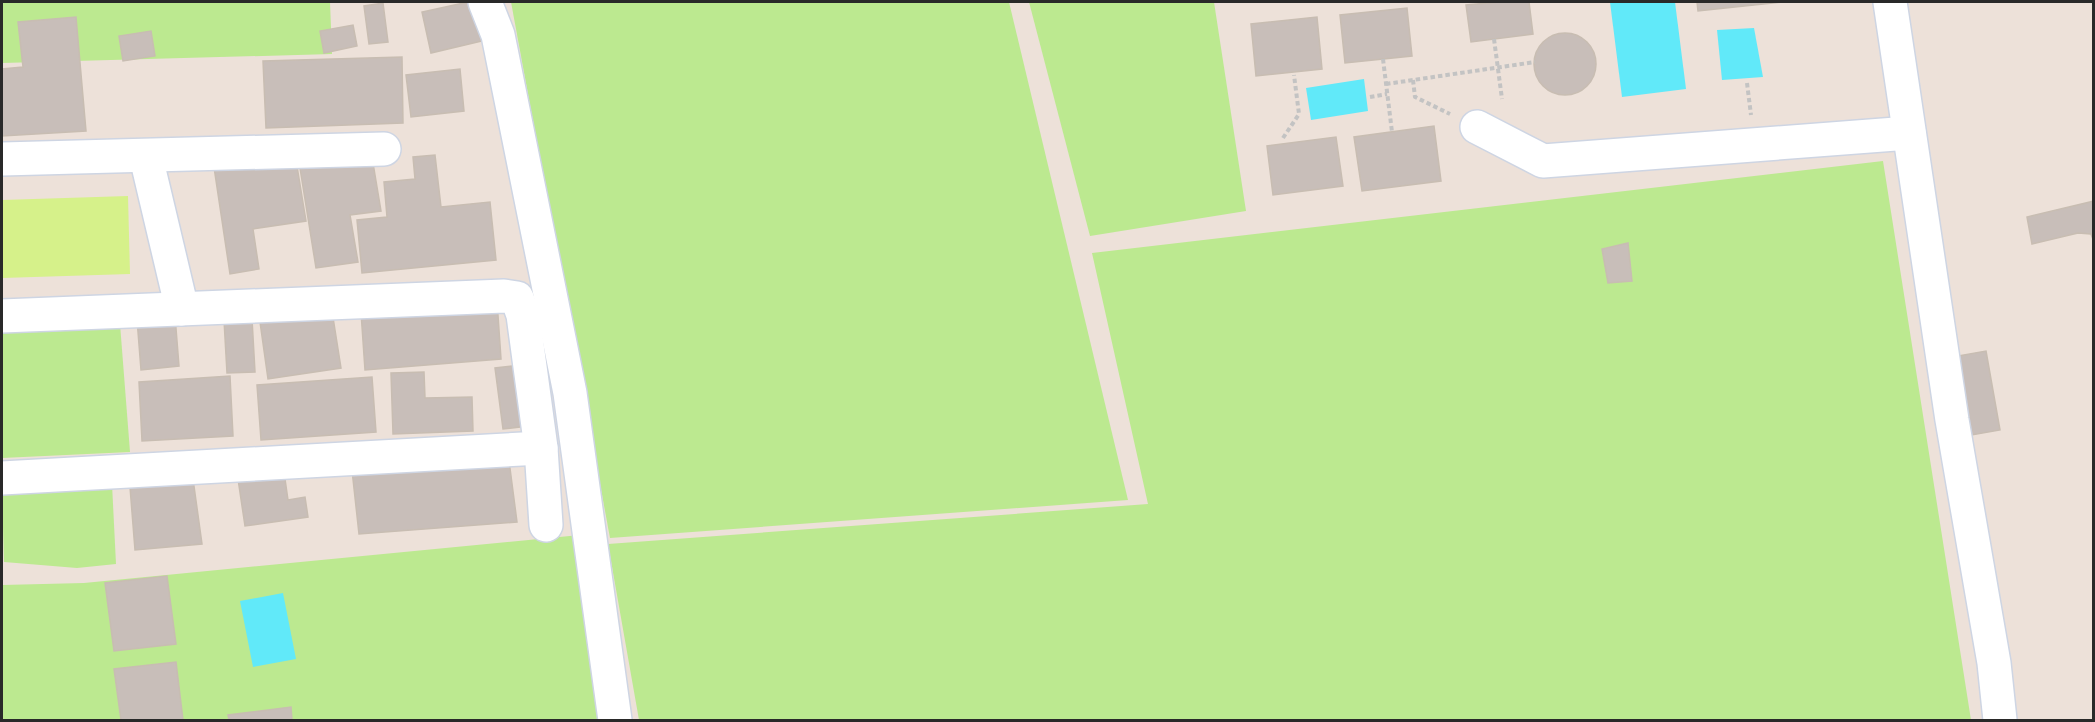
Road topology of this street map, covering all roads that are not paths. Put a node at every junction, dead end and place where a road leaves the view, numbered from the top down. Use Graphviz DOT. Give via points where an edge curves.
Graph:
graph roads {
  1 [pos="485,2"];
  2 [pos="1890,2"];
  3 [pos="1477,127"];
  4 [pos="1909,133"];
  5 [pos="384,149"];
  6 [pos="146,157"];
  7 [pos="2,159"];
  8 [pos="182,309"];
  9 [pos="2,316"];
  10 [pos="542,448"];
  11 [pos="2,478"];
  12 [pos="546,525"];
  13 [pos="615,720"];
  14 [pos="2000,720"];
  1 -- 13 [label="street" via="498,34 570,393"];
  2 -- 4 [label="street"];
  3 -- 4 [label="street" via="1543,161"];
  4 -- 14 [label="street"];
  5 -- 6 [label="street"];
  6 -- 7 [label="street"];
  6 -- 8 [label="street"];
  8 -- 9 [label="street"];
  8 -- 10 [label="street" via="517,298 523,315"];
  10 -- 11 [label="street"];
  10 -- 12 [label="street"];
}
